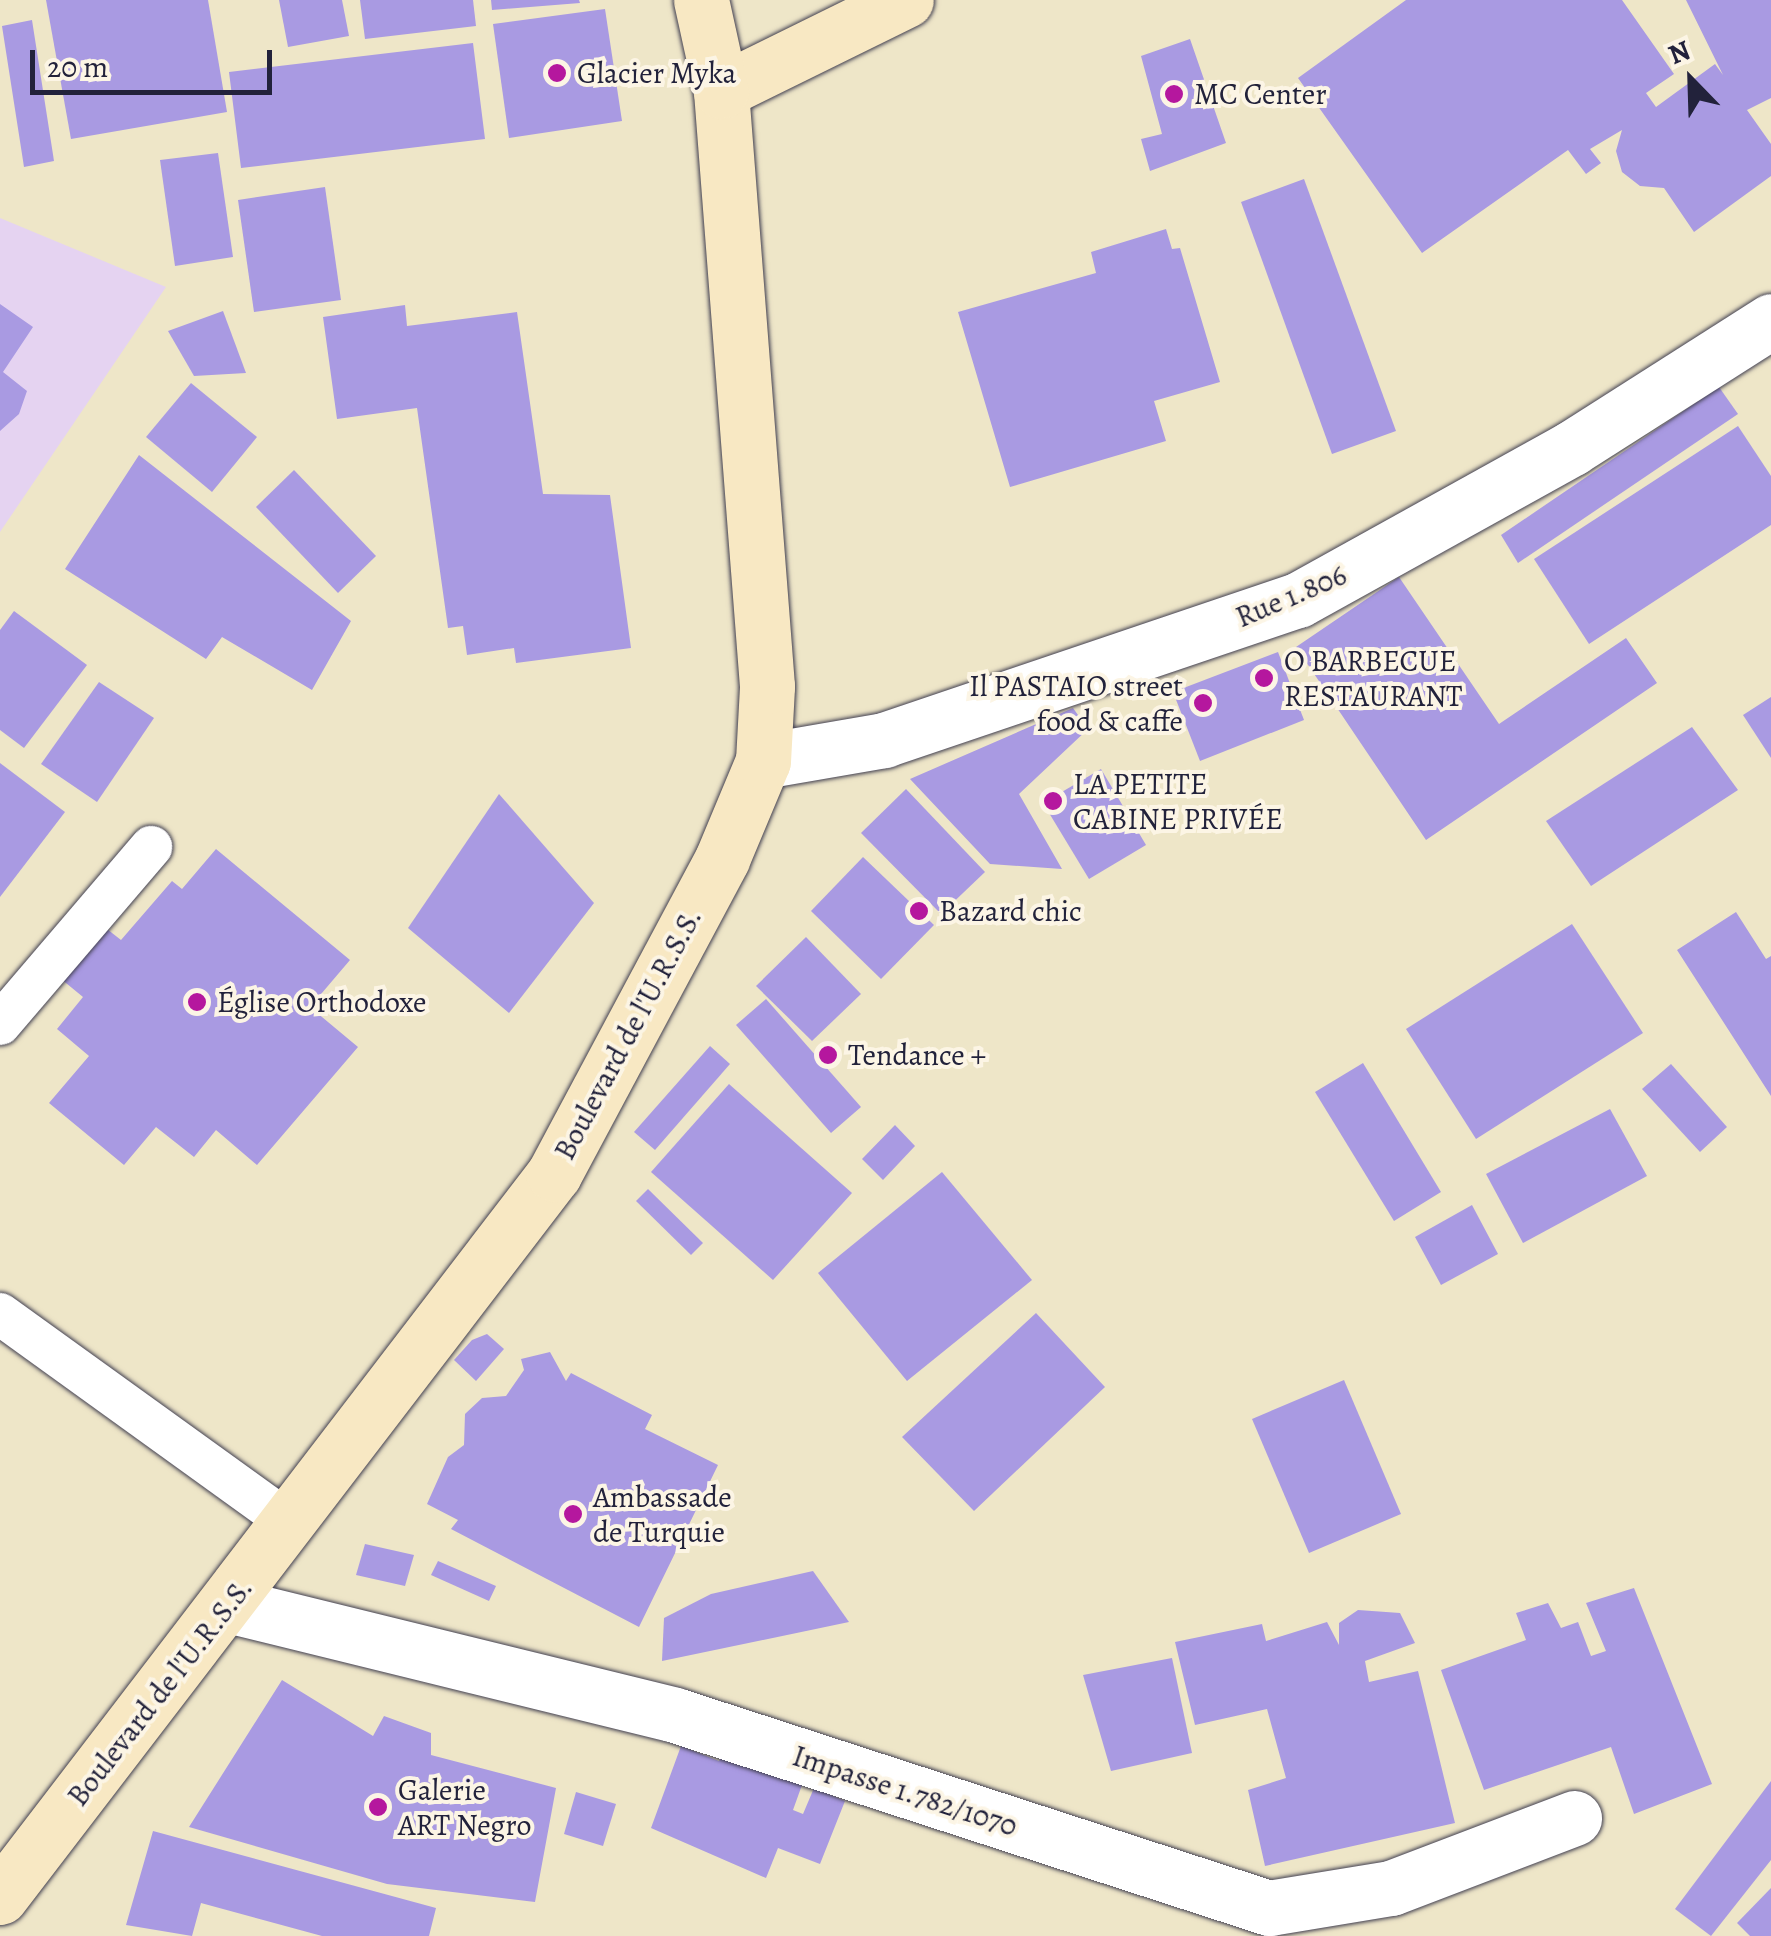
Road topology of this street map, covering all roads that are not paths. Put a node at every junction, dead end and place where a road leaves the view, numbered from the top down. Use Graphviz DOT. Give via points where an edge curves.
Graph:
graph roads {
  1 [pos="701,0"];
  2 [pos="906,0"];
  3 [pos="721,91"];
  4 [pos="1771,321"];
  5 [pos="764,761"];
  6 [pos="152,847"];
  7 [pos="0,1024"];
  8 [pos="0,1314"];
  9 [pos="290,1523"];
  10 [pos="228,1605"];
  11 [pos="1574,1818"];
  12 [pos="0,1897"];
  1 -- 3 [label="street, Boulevard de l'U.R.S.S."];
  2 -- 3 [label="street"];
  3 -- 5 [label="street, Boulevard de l'U.R.S.S." via="767,686"];
  4 -- 5 [label="street, Rue 1.806" via="1572,448 1298,600 884,740"];
  5 -- 9 [label="street, Boulevard de l'U.R.S.S." via="722,859 554,1174"];
  6 -- 7 [label="lane"];
  8 -- 9 [label="lane"];
  9 -- 10 [label="street, Boulevard de l'U.R.S.S."];
  10 -- 11 [label="street, Impasse 1.782/1070" via="675,1715 1269,1908 1391,1888"];
  10 -- 12 [label="street, Boulevard de l'U.R.S.S."];
}
